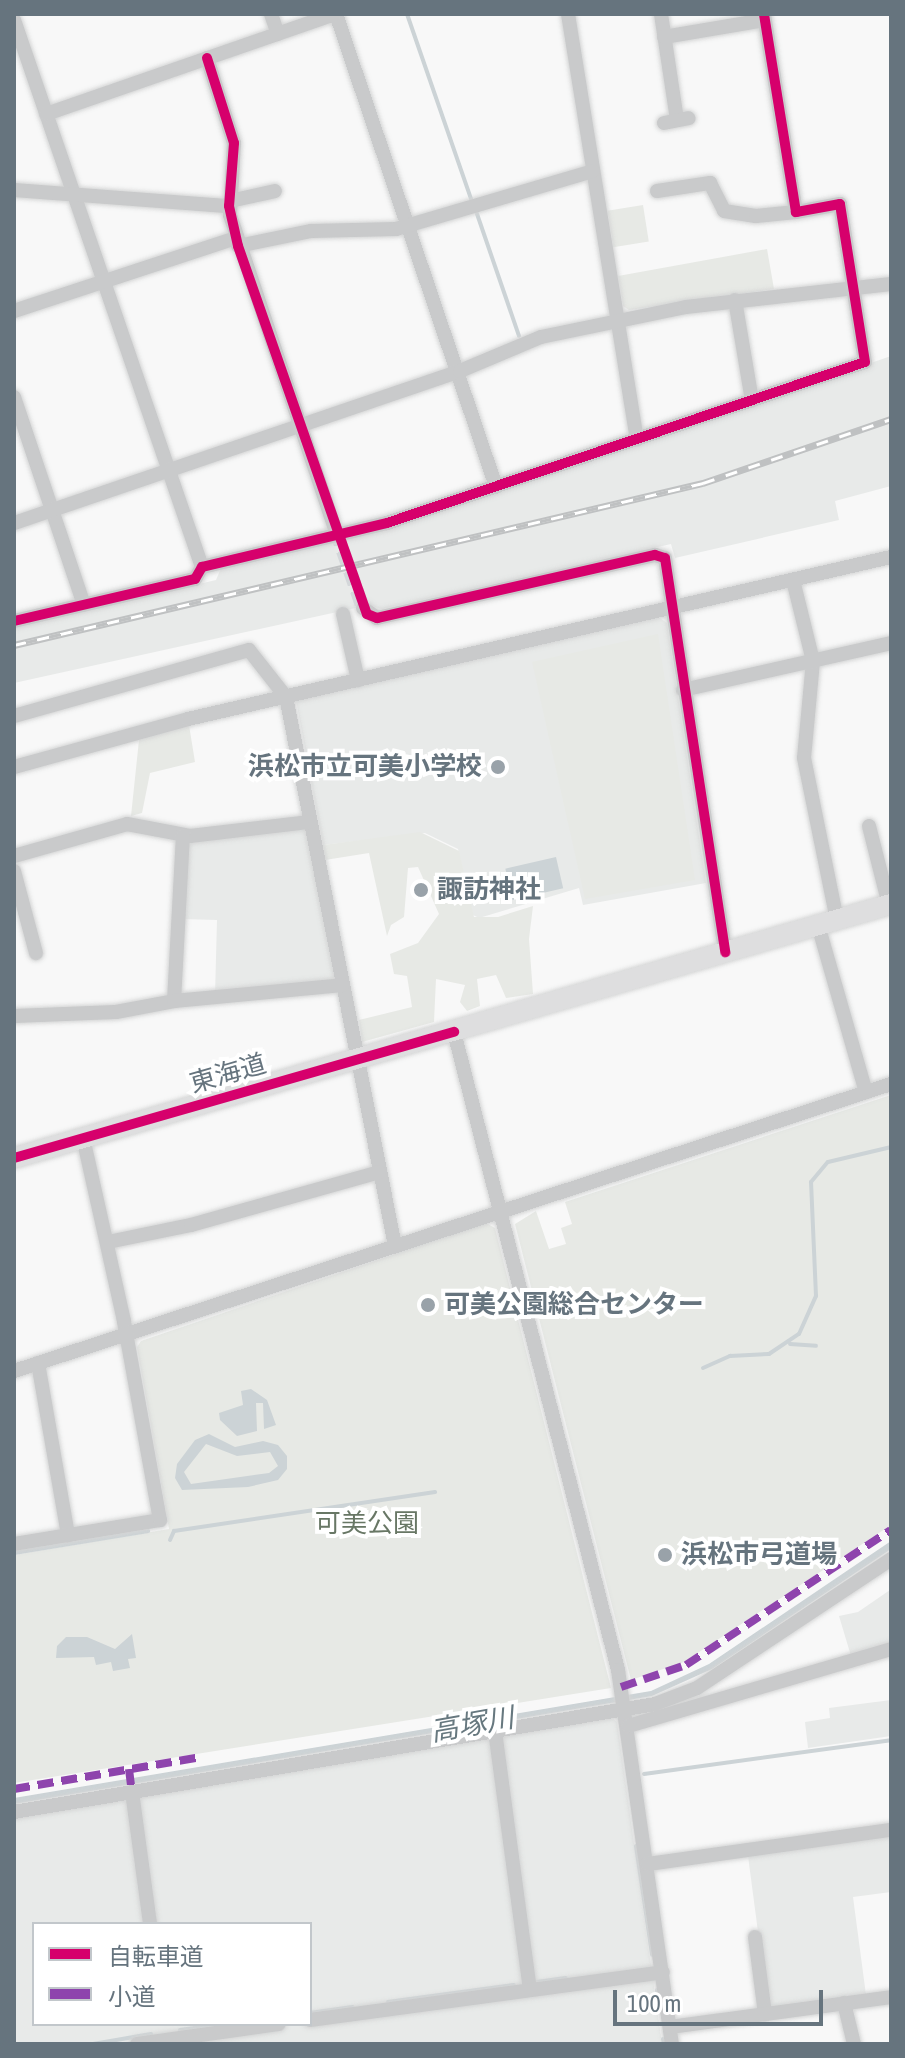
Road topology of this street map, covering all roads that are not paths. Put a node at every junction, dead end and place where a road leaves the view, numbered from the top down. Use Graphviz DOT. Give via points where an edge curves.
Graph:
graph roads {
  1 [pos="271,14"];
  2 [pos="336,14"];
  3 [pos="568,14"];
  4 [pos="661,14"];
  5 [pos="764,17"];
  6 [pos="14,20"];
  7 [pos="278,34"];
  8 [pos="664,37"];
  9 [pos="207,58"];
  10 [pos="46,114"];
  11 [pos="677,120"];
  12 [pos="593,171"];
  13 [pos="14,190"];
  14 [pos="275,191"];
  15 [pos="657,191"];
  16 [pos="74,194"];
  17 [pos="229,204"];
  18 [pos="796,212"];
  19 [pos="409,225"];
  20 [pos="237,242"];
  21 [pos="104,282"];
  22 [pos="891,284"];
  23 [pos="854,290"];
  24 [pos="735,300"];
  25 [pos="14,311"];
  26 [pos="617,321"];
  27 [pos="460,371"];
  28 [pos="14,397"];
  29 [pos="752,401"];
  30 [pos="300,425"];
  31 [pos="637,439"];
  32 [pos="169,470"];
  33 [pos="496,487"];
  34 [pos="53,510"];
  35 [pos="14,523"];
  36 [pos="336,531"];
  37 [pos="891,557"];
  38 [pos="202,567"];
  39 [pos="793,580"];
  40 [pos="84,605"];
  41 [pos="673,607"];
  42 [pos="363,608"];
  43 [pos="343,614"];
  44 [pos="14,621"];
  45 [pos="239,636"];
  46 [pos="891,643"];
  47 [pos="249,650"];
  48 [pos="813,661"];
  49 [pos="358,680"];
  50 [pos="683,690"];
  51 [pos="286,697"];
  52 [pos="14,716"];
  53 [pos="14,767"];
  54 [pos="310,822"];
  55 [pos="869,826"];
  56 [pos="183,835"];
  57 [pos="14,856"];
  58 [pos="14,871"];
  59 [pos="890,904"];
  60 [pos="828,922"];
  61 [pos="725,952"];
  62 [pos="36,953"];
  63 [pos="342,985"];
  64 [pos="174,1001"];
  65 [pos="14,1016"];
  66 [pos="454,1032"];
  67 [pos="358,1060"];
  68 [pos="891,1084"];
  69 [pos="866,1092"];
  70 [pos="83,1138"];
  71 [pos="14,1158"];
  72 [pos="379,1172"];
  73 [pos="500,1212"];
  74 [pos="108,1242"];
  75 [pos="395,1246"];
  76 [pos="127,1334"];
  77 [pos="38,1363"];
  78 [pos="14,1371"];
  79 [pos="68,1535"];
  80 [pos="14,1544"];
  81 [pos="890,1562"];
  82 [pos="891,1649"];
  83 [pos="625,1708"];
  84 [pos="495,1731"];
  85 [pos="132,1792"];
  86 [pos="14,1812"];
  87 [pos="891,1830"];
  88 [pos="648,1864"];
  89 [pos="150,1922"];
  90 [pos="755,1937"];
  91 [pos="663,1972"];
  92 [pos="530,1990"];
  93 [pos="891,1997"];
  94 [pos="844,2003"];
  95 [pos="765,2014"];
  96 [pos="312,2020"];
  97 [pos="260,2026"];
  98 [pos="670,2027"];
  99 [pos="166,2036"];
  100 [pos="137,2044"];
  101 [pos="672,2044"];
  102 [pos="854,2044"];
  1 -- 7 [label="street"];
  2 -- 7 [label="street"];
  2 -- 19 [label="street"];
  3 -- 12 [label="street"];
  4 -- 8 [label="street"];
  5 -- 8 [label="street"];
  5 -- 18 [label="street"];
  6 -- 10 [label="street"];
  7 -- 9 [label="street"];
  8 -- 11 [label="street"];
  9 -- 10 [label="street"];
  9 -- 17 [label="street" via="234,143"];
  10 -- 16 [label="street"];
  12 -- 19 [label="street"];
  12 -- 26 [label="street"];
  13 -- 16 [label="street"];
  14 -- 17 [label="street"];
  15 -- 18 [label="street" via="710,183 724,211 756,216"];
  16 -- 17 [label="street"];
  16 -- 21 [label="street"];
  17 -- 20 [label="street"];
  18 -- 23 [label="street" via="840,204"];
  19 -- 20 [label="street"];
  19 -- 27 [label="street"];
  20 -- 21 [label="street"];
  20 -- 30 [label="street"];
  21 -- 25 [label="street"];
  21 -- 32 [label="street"];
  22 -- 23 [label="street"];
  23 -- 24 [label="street"];
  23 -- 29 [label="street" via="865,362"];
  24 -- 26 [label="street"];
  24 -- 29 [label="street"];
  26 -- 27 [label="street" via="541,337"];
  26 -- 31 [label="street"];
  27 -- 30 [label="street"];
  27 -- 33 [label="street"];
  28 -- 34 [label="street"];
  29 -- 31 [label="street"];
  30 -- 32 [label="street"];
  30 -- 36 [label="street"];
  31 -- 33 [label="street"];
  32 -- 34 [label="street"];
  32 -- 38 [label="street"];
  33 -- 38 [label="street" via="387,523"];
  34 -- 35 [label="street"];
  34 -- 40 [label="street"];
  37 -- 39 [label="street"];
  38 -- 40 [label="street" via="195,579"];
  39 -- 41 [label="street"];
  39 -- 48 [label="street"];
  40 -- 44 [label="street"];
  41 -- 42 [label="street" via="667,563 655,555 383,617 372,617"];
  41 -- 49 [label="street"];
  41 -- 50 [label="street"];
  43 -- 49 [label="street"];
  45 -- 47 [label="street"];
  46 -- 48 [label="street"];
  47 -- 51 [label="street"];
  47 -- 52 [label="street"];
  48 -- 50 [label="street"];
  48 -- 60 [label="street" via="804,758"];
  49 -- 51 [label="street"];
  50 -- 61 [label="street"];
  51 -- 53 [label="street"];
  51 -- 54 [label="street"];
  54 -- 56 [label="street"];
  54 -- 63 [label="street"];
  55 -- 59 [label="street"];
  56 -- 57 [label="street" via="127,824"];
  56 -- 64 [label="street"];
  58 -- 62 [label="street"];
  59 -- 60 [label="highway, 東海道"];
  60 -- 61 [label="highway, 東海道"];
  60 -- 69 [label="street"];
  61 -- 66 [label="highway, 東海道"];
  63 -- 64 [label="street"];
  63 -- 67 [label="street"];
  64 -- 65 [label="street" via="116,1012"];
  66 -- 67 [label="highway, 東海道"];
  66 -- 73 [label="street"];
  67 -- 70 [label="highway, 東海道"];
  67 -- 72 [label="street"];
  68 -- 69 [label="street"];
  69 -- 73 [label="street"];
  70 -- 71 [label="highway, 東海道"];
  70 -- 74 [label="street"];
  72 -- 74 [label="street" via="191,1225"];
  72 -- 75 [label="street"];
  73 -- 75 [label="street"];
  73 -- 83 [label="street"];
  74 -- 76 [label="street"];
  75 -- 76 [label="street"];
  76 -- 77 [label="street"];
  76 -- 79 [label="street" via="160,1520"];
  77 -- 78 [label="street"];
  77 -- 79 [label="street"];
  79 -- 80 [label="street"];
  81 -- 83 [label="street" via="697,1688"];
  82 -- 83 [label="street"];
  83 -- 84 [label="street"];
  83 -- 88 [label="street"];
  84 -- 85 [label="street"];
  84 -- 92 [label="street"];
  85 -- 86 [label="street"];
  85 -- 89 [label="street"];
  87 -- 88 [label="street"];
  88 -- 91 [label="street"];
  90 -- 95 [label="street"];
  91 -- 92 [label="street"];
  91 -- 98 [label="street"];
  92 -- 96 [label="street"];
  93 -- 94 [label="street"];
  94 -- 95 [label="street"];
  94 -- 102 [label="street"];
  95 -- 98 [label="street"];
  97 -- 99 [label="street"];
  98 -- 101 [label="street"];
  99 -- 100 [label="street"];
}
